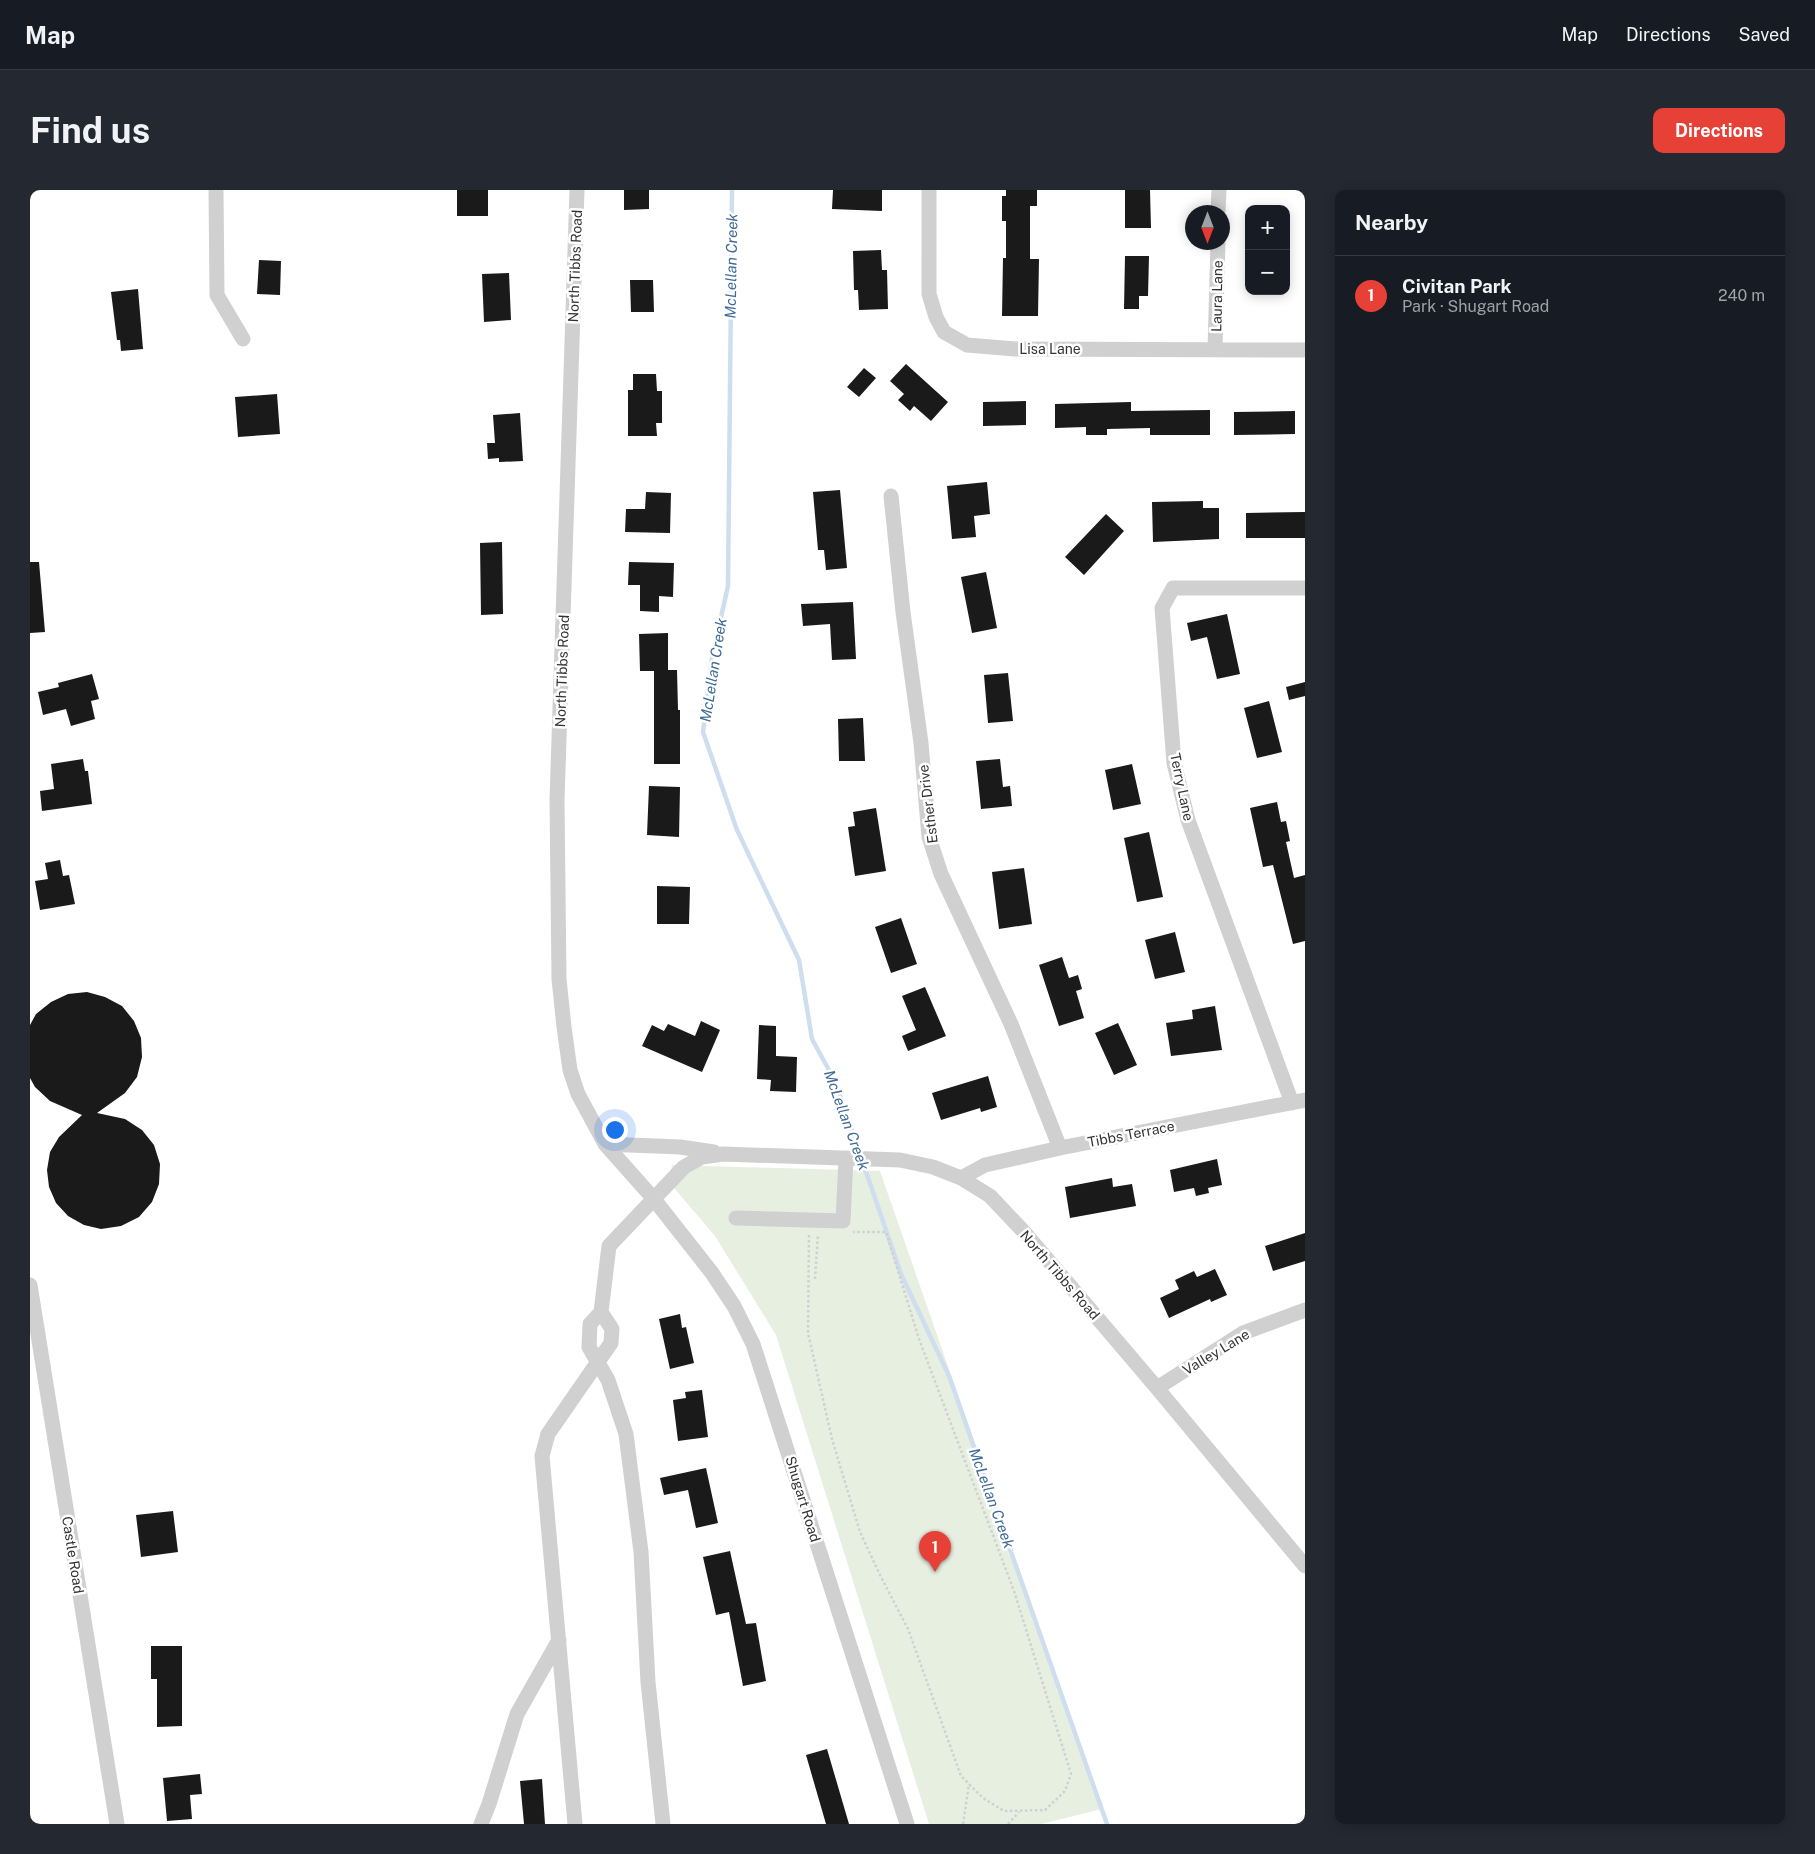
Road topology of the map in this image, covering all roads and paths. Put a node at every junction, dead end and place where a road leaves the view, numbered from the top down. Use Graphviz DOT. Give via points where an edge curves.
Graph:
graph roads {
  1 [pos="216,190"];
  2 [pos="577,190"];
  3 [pos="929,190"];
  4 [pos="1219,190"];
  5 [pos="1218,205"];
  6 [pos="1218,250"];
  7 [pos="243,339"];
  8 [pos="1215,349"];
  9 [pos="1305,350"];
  10 [pos="891,496"];
  11 [pos="1305,588"];
  12 [pos="1298,1101"];
  13 [pos="604,1144"];
  14 [pos="1060,1148"];
  15 [pos="723,1154"];
  16 [pos="848,1158"];
  17 [pos="961,1178"];
  18 [pos="653,1198"];
  19 [pos="736,1218"];
  20 [pos="818,1232"];
  21 [pos="847,1232"];
  22 [pos="809,1233"];
  23 [pos="815,1279"];
  24 [pos="30,1285"];
  25 [pos="1305,1310"];
  26 [pos="600,1312"];
  27 [pos="599,1362"];
  28 [pos="1157,1388"];
  29 [pos="1305,1566"];
  30 [pos="559,1640"];
  31 [pos="969,1784"];
  32 [pos="489,1804"];
  33 [pos="1019,1812"];
  34 [pos="117,1824"];
  35 [pos="480,1824"];
  36 [pos="494,1824"];
  37 [pos="575,1824"];
  38 [pos="664,1824"];
  39 [pos="906,1824"];
  40 [pos="963,1824"];
  41 [pos="1008,1824"];
  1 -- 7 [label="street" via="217,294"];
  2 -- 13 [label="street, North Tibbs Road" via="558,800 559,979 570,1070 578,1094"];
  3 -- 8 [label="street, Lisa Lane" via="929,294 944,332 967,345"];
  4 -- 5 [label="street"];
  6 -- 8 [label="street, Laura Lane"];
  8 -- 9 [label="street, Lisa Lane"];
  10 -- 14 [label="street, Esther Drive" via="929,837 952,901 1011,1024"];
  11 -- 12 [label="street, Terry Lane" via="1173,588 1162,608 1174,763 1188,820"];
  12 -- 14 [label="street, Tibbs Terrace"];
  13 -- 15 [label="street, North Tibbs Road" via="680,1147"];
  13 -- 18 [label="street, North Tibbs Road"];
  14 -- 17 [label="street, Tibbs Terrace" via="984,1165"];
  15 -- 16 [label="street, North Tibbs Road"];
  15 -- 18 [label="street, North Tibbs Road" via="702,1157 684,1167"];
  16 -- 17 [label="street, North Tibbs Road" via="900,1160 933,1166"];
  16 -- 19 [label="street" via="843,1220"];
  17 -- 28 [label="street, North Tibbs Road" via="990,1196"];
  18 -- 26 [label="street" via="609,1246"];
  18 -- 39 [label="street, Shugart Road" via="712,1273 734,1306 753,1344"];
  20 -- 23 [label="path"];
  21 -- 33 [label="path" via="886,1232 919,1339 1014,1591 1071,1774 1065,1791 1045,1810"];
  22 -- 31 [label="path" via="807,1322 821,1396 845,1486 860,1532 908,1629 961,1776"];
  24 -- 34 [label="street, Castle Road"];
  25 -- 28 [label="street, Valley Lane" via="1243,1333"];
  26 -- 27 [label="street" via="590,1324 589,1346"];
  26 -- 27 [label="street" via="612,1330 611,1343"];
  27 -- 30 [label="street" via="548,1434 542,1456"];
  27 -- 38 [label="street" via="626,1434 641,1552 648,1682"];
  28 -- 29 [label="street, North Tibbs Road"];
  30 -- 32 [label="street" via="517,1714"];
  30 -- 37 [label="street"];
  31 -- 33 [label="path" via="983,1798 1004,1811"];
  31 -- 40 [label="path"];
  32 -- 35 [label="street"];
  32 -- 36 [label="street"];
  33 -- 41 [label="path"];
}
